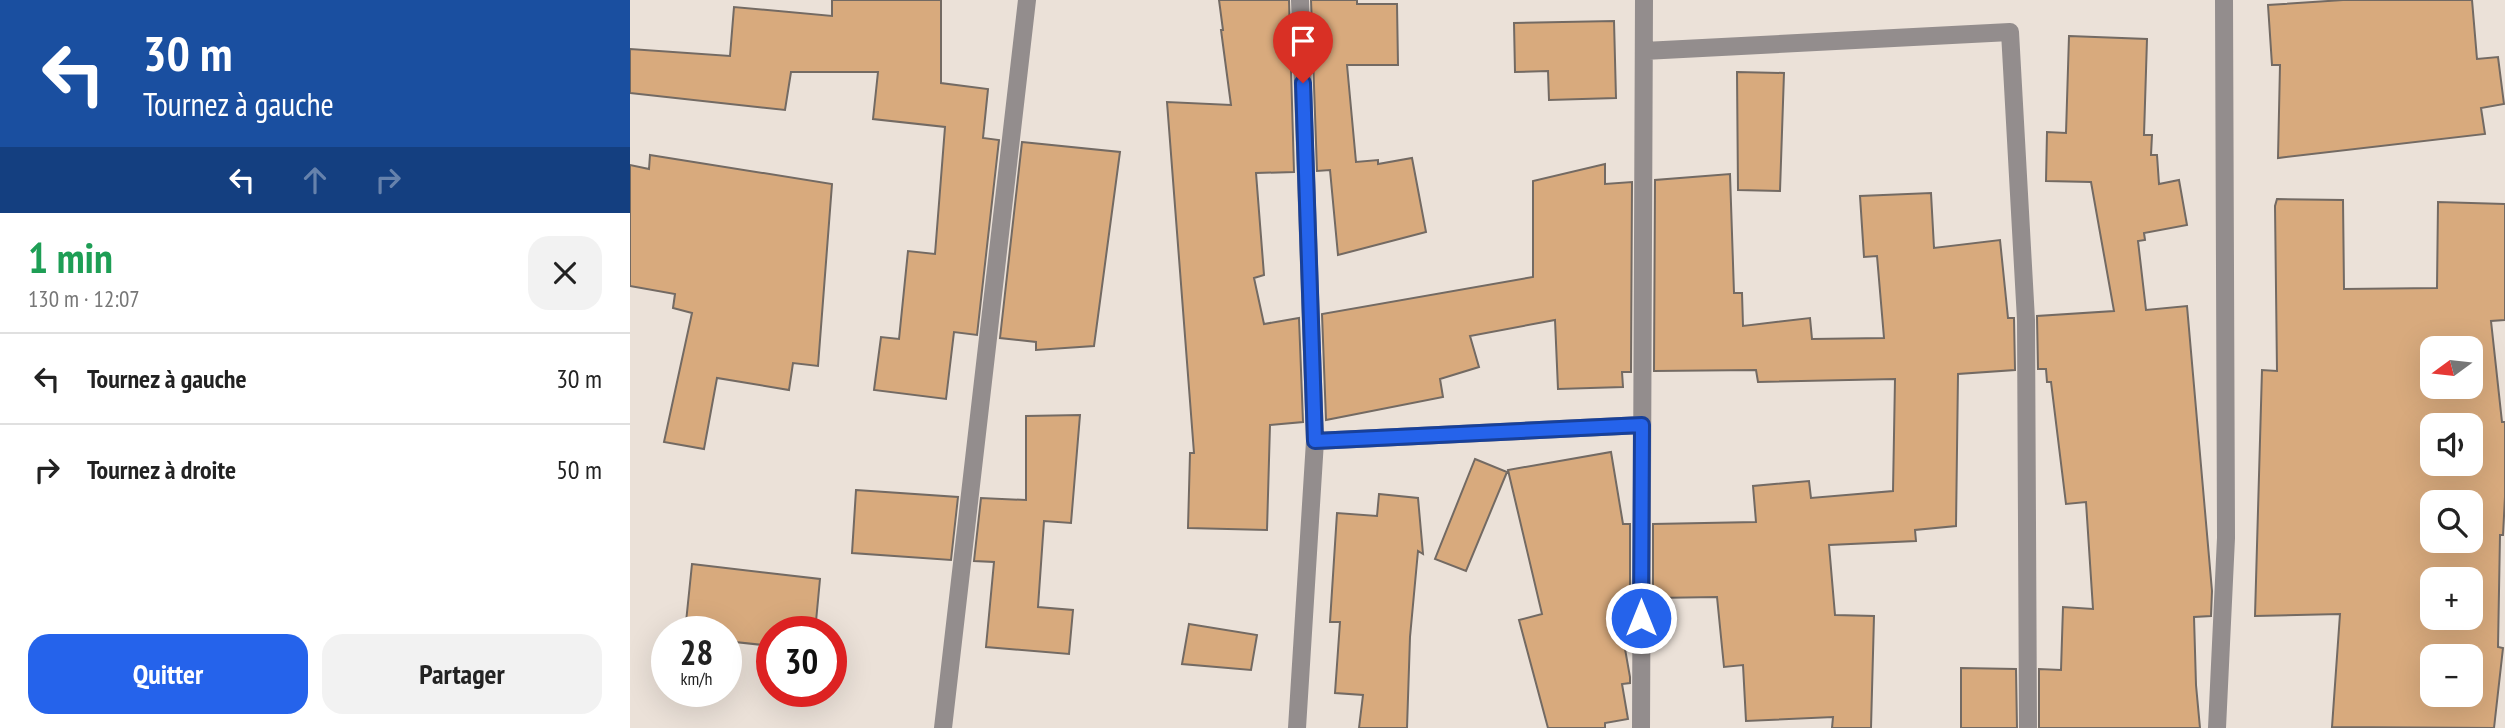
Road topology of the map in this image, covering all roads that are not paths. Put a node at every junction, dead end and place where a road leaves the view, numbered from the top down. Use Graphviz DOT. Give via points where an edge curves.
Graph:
graph roads {
  1 [pos="1027,0"];
  2 [pos="1300,0"];
  3 [pos="1644,0"];
  4 [pos="2224,0"];
  5 [pos="1644,51"];
  6 [pos="1642,425"];
  7 [pos="1315,441"];
  8 [pos="943,728"];
  9 [pos="1297,728"];
  10 [pos="1641,728"];
  11 [pos="2028,728"];
  12 [pos="2217,728"];
  1 -- 8 [label="street"];
  2 -- 7 [label="street"];
  3 -- 5 [label="street"];
  4 -- 12 [label="street" via="2227,538"];
  5 -- 6 [label="street"];
  5 -- 11 [label="street" via="2010,32 2026,320"];
  6 -- 7 [label="street"];
  6 -- 10 [label="street"];
  7 -- 9 [label="street"];
}
